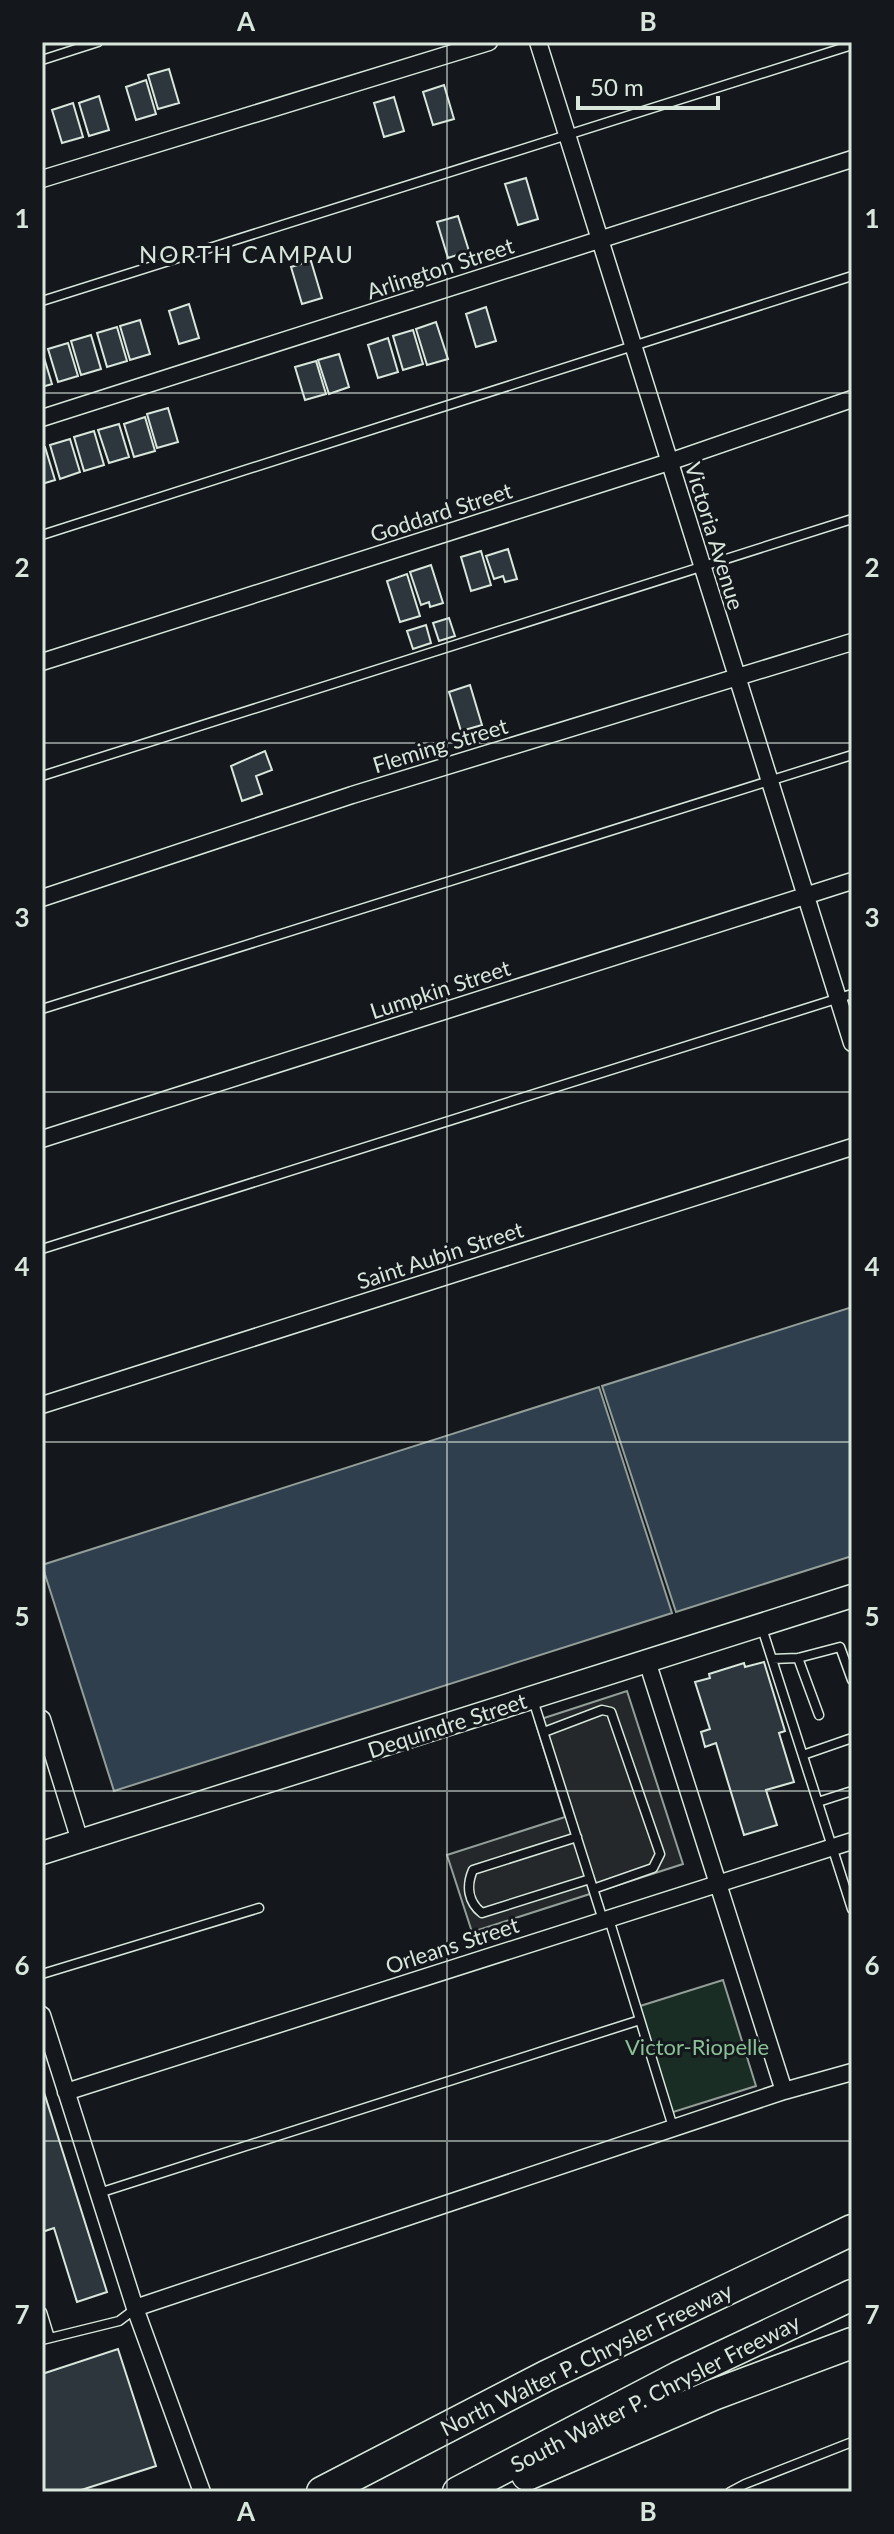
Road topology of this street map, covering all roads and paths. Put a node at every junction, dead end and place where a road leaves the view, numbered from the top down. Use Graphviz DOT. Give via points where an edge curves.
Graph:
graph roads {
  1 [pos="98,42"];
  2 [pos="489,42"];
  3 [pos="538,42"];
  4 [pos="852,45"];
  5 [pos="42,60"];
  6 [pos="567,135"];
  7 [pos="852,159"];
  8 [pos="42,179"];
  9 [pos="600,241"];
  10 [pos="852,276"];
  11 [pos="42,301"];
  12 [pos="633,346"];
  13 [pos="852,399"];
  14 [pos="42,418"];
  15 [pos="669,462"];
  16 [pos="852,519"];
  17 [pos="42,535"];
  18 [pos="702,567"];
  19 [pos="852,642"];
  20 [pos="42,662"];
  21 [pos="737,679"];
  22 [pos="852,755"];
  23 [pos="42,776"];
  24 [pos="769,781"];
  25 [pos="852,881"];
  26 [pos="806,896"];
  27 [pos="42,898"];
  28 [pos="845,996"];
  29 [pos="42,1009"];
  30 [pos="852,1043"];
  31 [pos="42,1139"];
  32 [pos="852,1147"];
  33 [pos="42,1249"];
  34 [pos="42,1405"];
  35 [pos="852,1596"];
  36 [pos="761,1625"];
  37 [pos="798,1658"];
  38 [pos="772,1659"];
  39 [pos="647,1661"];
  40 [pos="852,1680"];
  41 [pos="533,1697"];
  42 [pos="819,1715"];
  43 [pos="42,1719"];
  44 [pos="544,1732"];
  45 [pos="852,1738"];
  46 [pos="803,1755"];
  47 [pos="852,1791"];
  48 [pos="818,1802"];
  49 [pos="577,1837"];
  50 [pos="80,1841"];
  51 [pos="852,1841"];
  52 [pos="832,1848"];
  53 [pos="42,1853"];
  54 [pos="590,1879"];
  55 [pos="718,1883"];
  56 [pos="593,1889"];
  57 [pos="259,1908"];
  58 [pos="852,1909"];
  59 [pos="606,1919"];
  60 [pos="42,1974"];
  61 [pos="42,2015"];
  62 [pos="640,2020"];
  63 [pos="852,2072"];
  64 [pos="784,2091"];
  65 [pos="66,2092"];
  66 [pos="674,2128"];
  67 [pos="99,2193"];
  68 [pos="852,2220"];
  69 [pos="839,2235"];
  70 [pos="852,2295"];
  71 [pos="135,2308"];
  72 [pos="42,2312"];
  73 [pos="46,2339"];
  74 [pos="852,2343"];
  75 [pos="852,2442"];
  76 [pos="202,2492"];
  77 [pos="322,2492"];
  78 [pos="458,2492"];
  79 [pos="484,2492"];
  80 [pos="730,2492"];
  1 -- 5 [label="lane"];
  2 -- 8 [label="street"];
  3 -- 6 [label="street, Victoria Avenue"];
  4 -- 6 [label="lane"];
  6 -- 9 [label="street, Victoria Avenue"];
  6 -- 11 [label="lane"];
  7 -- 9 [label="street, Arlington Street"];
  9 -- 12 [label="street, Victoria Avenue"];
  9 -- 14 [label="street, Arlington Street"];
  10 -- 12 [label="lane"];
  12 -- 15 [label="street, Victoria Avenue"];
  12 -- 17 [label="lane"];
  13 -- 15 [label="street, Goddard Street"];
  15 -- 18 [label="street, Victoria Avenue"];
  15 -- 20 [label="street, Goddard Street"];
  16 -- 18 [label="lane"];
  18 -- 21 [label="street, Victoria Avenue"];
  18 -- 23 [label="lane"];
  19 -- 21 [label="street, Fleming Street"];
  21 -- 24 [label="street, Victoria Avenue"];
  21 -- 27 [label="street, Fleming Street" via="352,795"];
  22 -- 24 [label="lane"];
  24 -- 26 [label="street, Victoria Avenue"];
  24 -- 29 [label="lane"];
  25 -- 26 [label="street, Lumpkin Street"];
  26 -- 28 [label="street, Victoria Avenue"];
  26 -- 31 [label="street, Lumpkin Street"];
  28 -- 30 [label="street, Victoria Avenue"];
  28 -- 33 [label="lane"];
  32 -- 34 [label="street, Saint Aubin Street"];
  35 -- 36 [label="street, Dequindre Street"];
  36 -- 38 [label="lane"];
  36 -- 39 [label="street, Dequindre Street"];
  37 -- 38 [label="lane"];
  37 -- 40 [label="lane" via="840,1647"];
  37 -- 42 [label="lane"];
  38 -- 46 [label="lane"];
  39 -- 41 [label="street, Dequindre Street"];
  39 -- 55 [label="street"];
  41 -- 44 [label="lane"];
  41 -- 50 [label="street, Dequindre Street"];
  43 -- 50 [label="street"];
  44 -- 49 [label="lane"];
  44 -- 56 [label="lane" via="602,1710 611,1712 660,1854 653,1868"];
  45 -- 46 [label="lane"];
  46 -- 48 [label="lane"];
  47 -- 48 [label="lane"];
  48 -- 52 [label="lane"];
  49 -- 54 [label="lane"];
  49 -- 54 [label="lane" via="473,1870 468,1886 474,1907 482,1913"];
  50 -- 53 [label="street, Dequindre Street"];
  51 -- 52 [label="street, Orleans Street"];
  52 -- 55 [label="street, Orleans Street"];
  52 -- 58 [label="lane"];
  54 -- 56 [label="lane"];
  55 -- 59 [label="street, Orleans Street"];
  55 -- 64 [label="street"];
  56 -- 59 [label="lane"];
  57 -- 60 [label="lane"];
  59 -- 62 [label="lane"];
  59 -- 65 [label="street, Orleans Street"];
  61 -- 65 [label="street"];
  62 -- 66 [label="lane"];
  62 -- 67 [label="lane"];
  63 -- 64 [label="street"];
  64 -- 66 [label="street"];
  65 -- 67 [label="street"];
  66 -- 71 [label="street"];
  67 -- 71 [label="street"];
  68 -- 69 [label="highway, North Walter P. Chrysler Freeway"];
  69 -- 77 [label="highway, North Walter P. Chrysler Freeway" via="546,2376"];
  70 -- 78 [label="highway, South Walter P. Chrysler Freeway" via="678,2377"];
  71 -- 73 [label="lane" via="119,2321"];
  71 -- 76 [label="street"];
  72 -- 73 [label="lane"];
  74 -- 79 [label="highway"];
  75 -- 80 [label="lane"];
}
